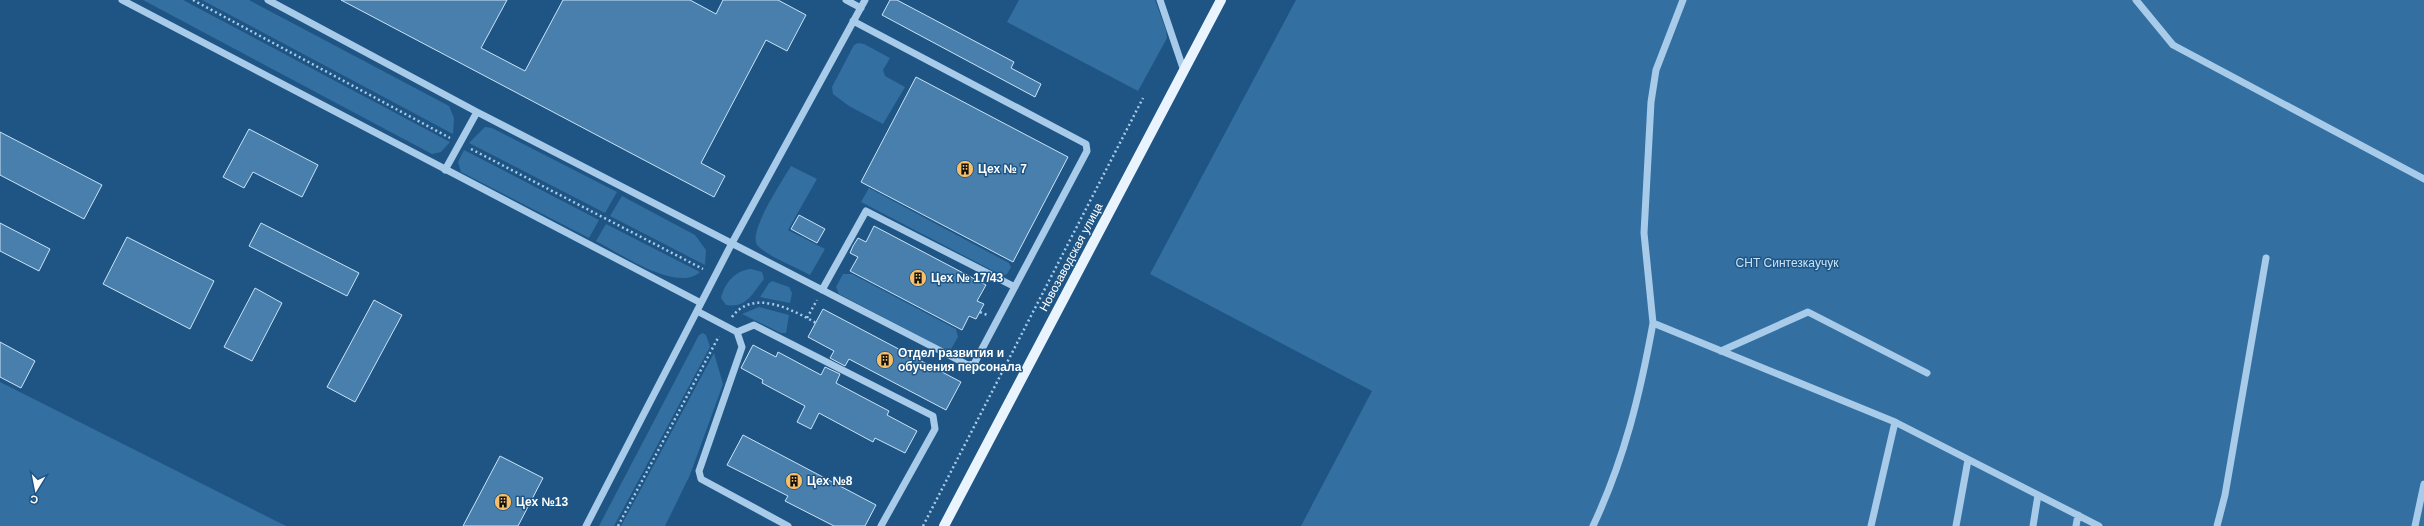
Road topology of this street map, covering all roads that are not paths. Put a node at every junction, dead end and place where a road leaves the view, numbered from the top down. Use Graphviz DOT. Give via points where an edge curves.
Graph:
graph roads {
  1 [pos="122,0"];
  2 [pos="268,0"];
  3 [pos="846,0"];
  4 [pos="865,0"];
  5 [pos="1160,0"];
  6 [pos="1221,0"];
  7 [pos="1683,0"];
  8 [pos="2136,0"];
  9 [pos="860,8"];
  10 [pos="853,21"];
  11 [pos="1184,71"];
  12 [pos="477,112"];
  13 [pos="445,170"];
  14 [pos="2424,179"];
  15 [pos="732,243"];
  16 [pos="2266,258"];
  17 [pos="1015,286"];
  18 [pos="822,290"];
  19 [pos="701,303"];
  20 [pos="697,311"];
  21 [pos="1653,323"];
  22 [pos="737,332"];
  23 [pos="1721,351"];
  24 [pos="1927,373"];
  25 [pos="1895,422"];
  26 [pos="1968,460"];
  27 [pos="2424,484"];
  28 [pos="2038,495"];
  29 [pos="2078,515"];
  30 [pos="586,526"];
  31 [pos="788,526"];
  32 [pos="881,526"];
  33 [pos="944,526"];
  34 [pos="1594,526"];
  35 [pos="1871,526"];
  36 [pos="1956,526"];
  37 [pos="2033,526"];
  38 [pos="2076,526"];
  39 [pos="2099,526"];
  40 [pos="2217,526"];
  41 [pos="2415,526"];
  1 -- 13 [label="street"];
  2 -- 12 [label="street"];
  3 -- 9 [label="street"];
  4 -- 9 [label="street"];
  5 -- 11 [label="street"];
  6 -- 11 [label="main road, Новозаводская улица"];
  7 -- 21 [label="street" via="1656,70 1651,102 1644,233"];
  8 -- 14 [label="street" via="2173,45"];
  9 -- 10 [label="street"];
  10 -- 15 [label="street"];
  10 -- 17 [label="street" via="1086,144 1087,151"];
  11 -- 33 [label="main road, Новозаводская улица"];
  12 -- 13 [label="street"];
  12 -- 15 [label="street"];
  13 -- 19 [label="street"];
  15 -- 18 [label="street"];
  15 -- 19 [label="street"];
  16 -- 40 [label="street" via="2225,495"];
  17 -- 18 [label="street" via="974,364 968,365"];
  17 -- 18 [label="street" via="866,210"];
  19 -- 20 [label="street"];
  20 -- 22 [label="street"];
  20 -- 30 [label="street"];
  21 -- 23 [label="street"];
  21 -- 34 [label="street" via="1640,393 1612,486"];
  22 -- 31 [label="street" via="742,347 699,471 701,479"];
  22 -- 32 [label="street" via="754,325 933,416 935,429"];
  23 -- 24 [label="street" via="1808,312"];
  23 -- 25 [label="street"];
  25 -- 26 [label="street"];
  25 -- 35 [label="street"];
  26 -- 28 [label="street"];
  26 -- 36 [label="street"];
  27 -- 41 [label="street"];
  28 -- 29 [label="street"];
  28 -- 37 [label="street"];
  29 -- 38 [label="street"];
  29 -- 39 [label="street"];
}
